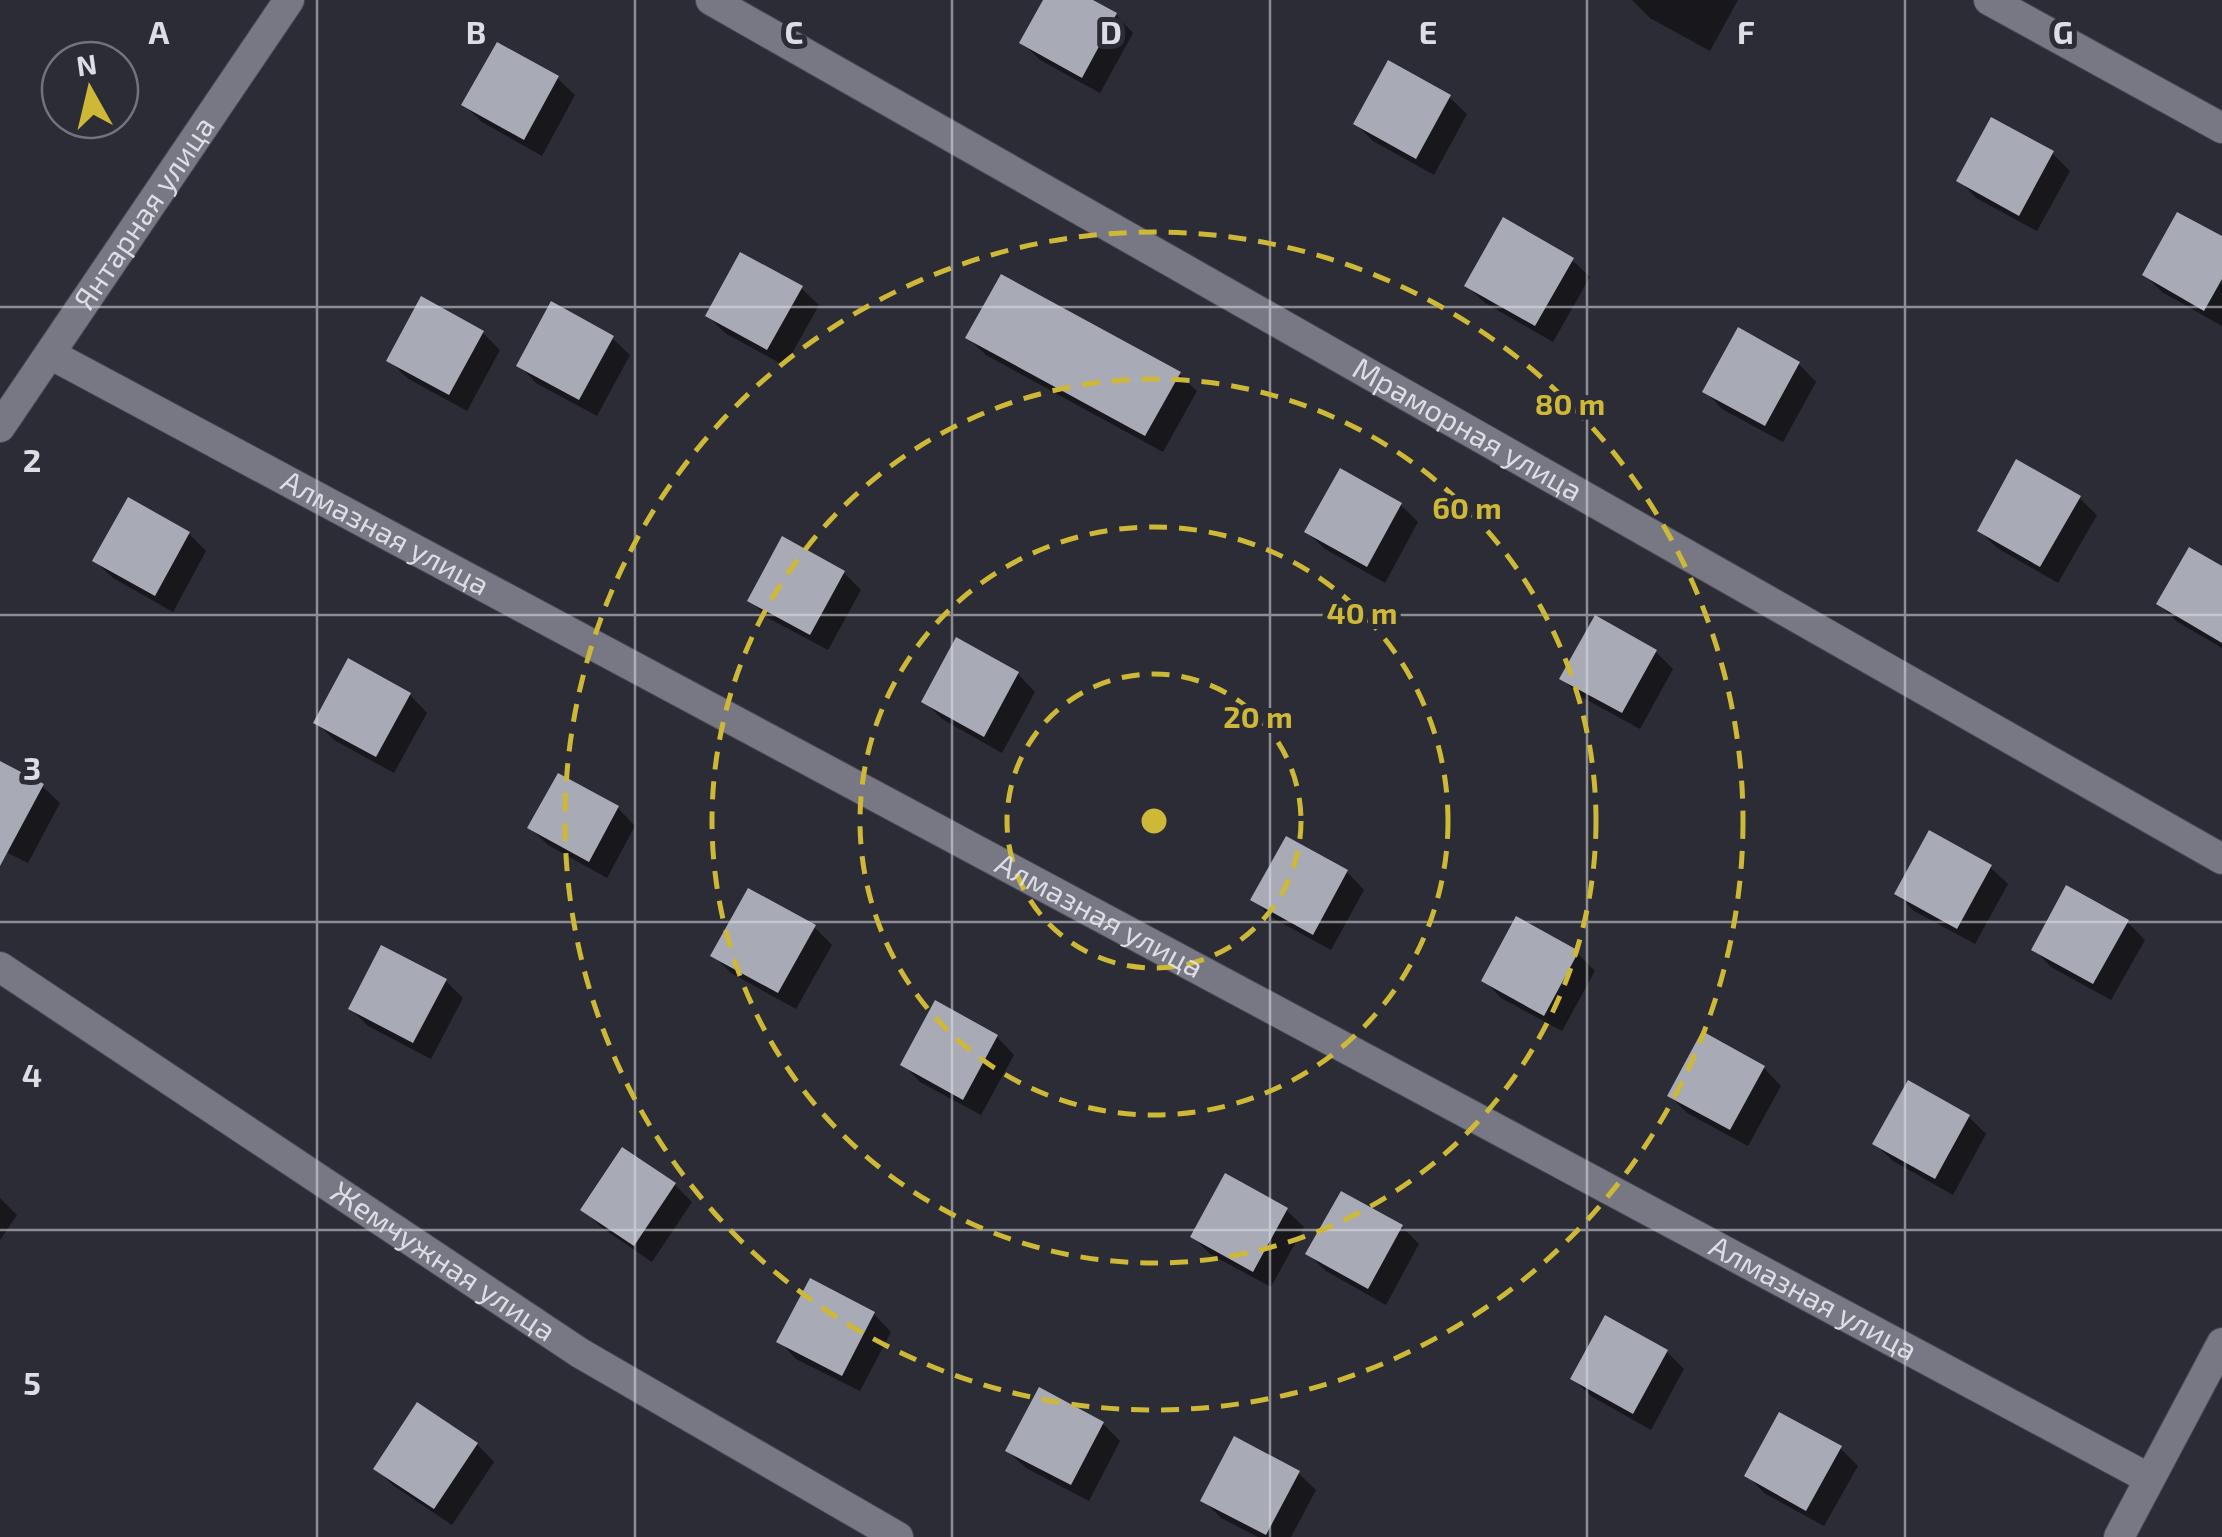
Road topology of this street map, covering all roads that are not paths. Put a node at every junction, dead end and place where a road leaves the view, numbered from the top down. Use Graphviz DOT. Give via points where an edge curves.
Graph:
graph roads {
  1 [pos="289,0"];
  2 [pos="710,0"];
  3 [pos="1989,0"];
  4 [pos="2222,128"];
  5 [pos="50,354"];
  6 [pos="0,427"];
  7 [pos="2222,859"];
  8 [pos="0,967"];
  9 [pos="2218,1364"];
  10 [pos="2148,1478"];
  11 [pos="898,1537"];
  12 [pos="2118,1537"];
  1 -- 5 [label="street, Янтарная улица"];
  2 -- 7 [label="street, Мраморная улица"];
  3 -- 4 [label="street"];
  5 -- 6 [label="street, Янтарная улица"];
  5 -- 10 [label="street, Алмазная улица"];
  8 -- 11 [label="street, Жемчужная улица" via="580,1353"];
  9 -- 10 [label="street"];
  10 -- 12 [label="street"];
}
